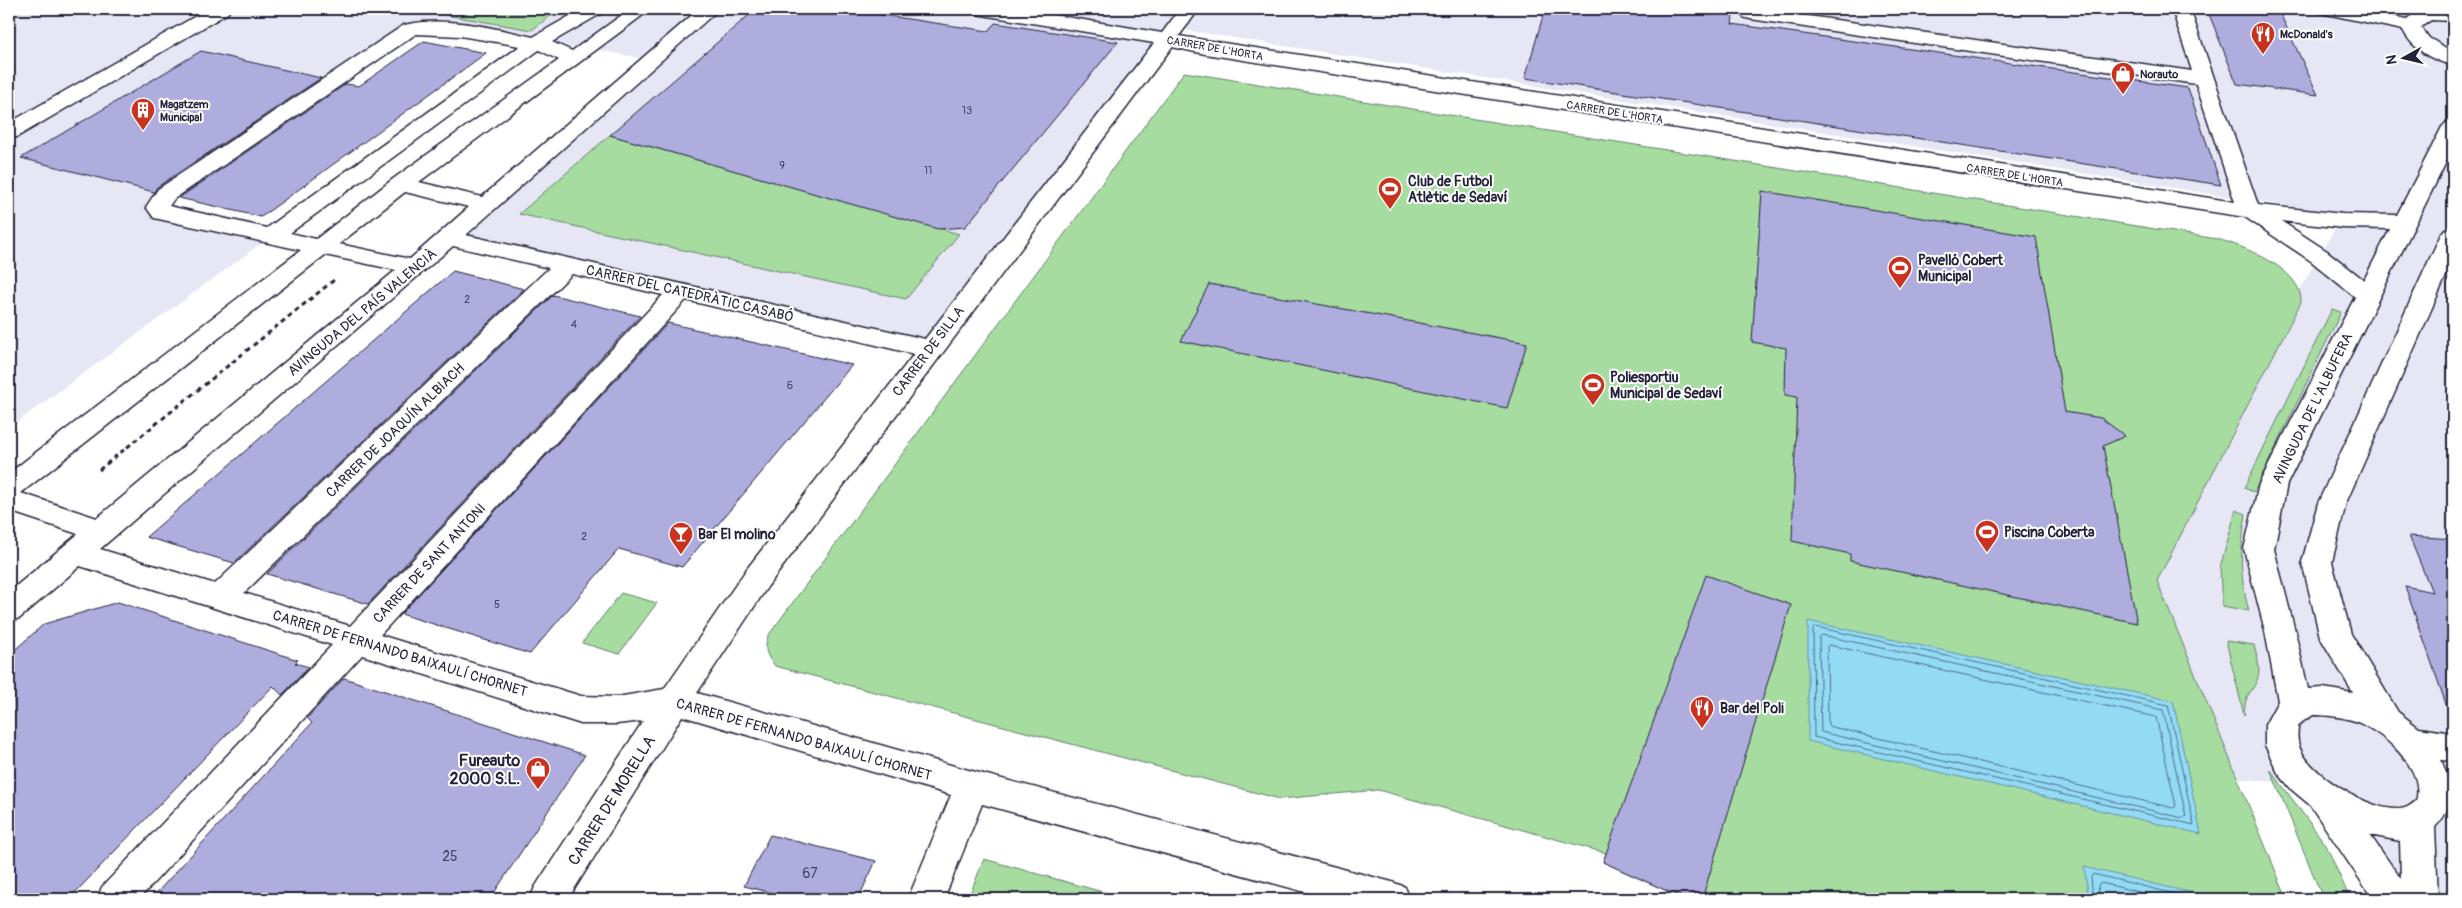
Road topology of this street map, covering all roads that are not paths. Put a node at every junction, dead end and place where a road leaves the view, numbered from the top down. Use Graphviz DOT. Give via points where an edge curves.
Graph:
graph roads {
  1 [pos="222,9"];
  2 [pos="595,9"];
  3 [pos="642,9"];
  4 [pos="710,9"];
  5 [pos="982,9"];
  6 [pos="1190,9"];
  7 [pos="1751,9"];
  8 [pos="2181,9"];
  9 [pos="2328,9"];
  10 [pos="2448,13"];
  11 [pos="2411,26"];
  12 [pos="1166,39"];
  13 [pos="535,44"];
  14 [pos="2453,59"];
  15 [pos="572,60"];
  16 [pos="2204,79"];
  17 [pos="2453,127"];
  18 [pos="9,132"];
  19 [pos="401,184"];
  20 [pos="488,204"];
  21 [pos="2249,211"];
  22 [pos="2406,222"];
  23 [pos="2453,234"];
  24 [pos="270,237"];
  25 [pos="450,238"];
  26 [pos="319,248"];
  27 [pos="568,264"];
  28 [pos="415,268"];
  29 [pos="681,291"];
  30 [pos="2368,295"];
  31 [pos="930,349"];
  32 [pos="9,488"];
  33 [pos="9,500"];
  34 [pos="102,531"];
  35 [pos="76,553"];
  36 [pos="221,597"];
  37 [pos="9,609"];
  38 [pos="358,640"];
  39 [pos="674,700"];
  40 [pos="2295,706"];
  41 [pos="2387,722"];
  42 [pos="2414,742"];
  43 [pos="2453,747"];
  44 [pos="972,786"];
  45 [pos="2321,794"];
  46 [pos="2436,816"];
  47 [pos="115,899"];
  48 [pos="548,899"];
  49 [pos="926,899"];
  50 [pos="1392,899"];
  51 [pos="2394,899"];
  52 [pos="2420,899"];
  1 -- 18 [label="street"];
  2 -- 13 [label="street"];
  3 -- 15 [label="street"];
  4 -- 20 [label="street, AVINGUDA DEL PAÍS VALENCIÀ"];
  5 -- 12 [label="street, CARRER DE L'HORTA"];
  6 -- 12 [label="street, CARRER DE SILLA"];
  7 -- 16 [label="street" via="1750,13"];
  8 -- 16 [label="street"];
  9 -- 11 [label="street"];
  10 -- 11 [label="street" via="2425,16 2415,20"];
  11 -- 14 [label="street" via="2418,39 2428,47"];
  12 -- 21 [label="street, CARRER DE L'HORTA"];
  12 -- 31 [label="street, CARRER DE SILLA"];
  13 -- 15 [label="street" via="552,48"];
  13 -- 24 [label="street"];
  13 -- 24 [label="street" via="432,26 411,29 166,194 157,207 162,213"];
  15 -- 19 [label="street"];
  16 -- 21 [label="street"];
  17 -- 22 [label="street, AVINGUDA DE L'ALBUFERA"];
  19 -- 20 [label="street"];
  19 -- 26 [label="street"];
  20 -- 25 [label="street, AVINGUDA DEL PAÍS VALENCIÀ"];
  21 -- 22 [label="street, CARRER DE L'HORTA" via="2343,221"];
  21 -- 30 [label="street, CARRER DE L'HORTA" via="2319,256"];
  22 -- 30 [label="street, AVINGUDA DE L'ALBUFERA"];
  23 -- 41 [label="street" via="2332,503 2317,562 2336,637"];
  24 -- 26 [label="street"];
  25 -- 27 [label="street, CARRER DEL CATEDRÀTIC CASABÓ"];
  25 -- 28 [label="street, AVINGUDA DEL PAÍS VALENCIÀ"];
  26 -- 28 [label="street"];
  26 -- 32 [label="street"];
  27 -- 29 [label="street, CARRER DEL CATEDRÀTIC CASABÓ"];
  27 -- 36 [label="street, CARRER DE JOAQUÍN ALBIACH"];
  28 -- 34 [label="street, AVINGUDA DEL PAÍS VALENCIÀ"];
  29 -- 31 [label="street, CARRER DEL CATEDRÀTIC CASABÓ"];
  29 -- 38 [label="street, CARRER DE SANT ANTONI"];
  30 -- 40 [label="street, AVINGUDA DE L'ALBUFERA" via="2274,484 2259,549"];
  31 -- 39 [label="street, CARRER DE SILLA" via="757,578"];
  33 -- 34 [label="street"];
  34 -- 35 [label="street, AVINGUDA DEL PAÍS VALENCIÀ"];
  35 -- 36 [label="street, CARRER DE FERNANDO BAIXAULÍ CHORNET"];
  35 -- 37 [label="street, AVINGUDA DEL PAÍS VALENCIÀ"];
  36 -- 38 [label="street, CARRER DE FERNANDO BAIXAULÍ CHORNET"];
  38 -- 39 [label="street, CARRER DE FERNANDO BAIXAULÍ CHORNET" via="582,710 612,712 647,708"];
  38 -- 47 [label="street, CARRER DE SANT ANTONI"];
  39 -- 44 [label="street, CARRER DE FERNANDO BAIXAULÍ CHORNET"];
  39 -- 48 [label="street, CARRER DE MORELLA"];
  40 -- 41 [label="street" via="2313,701 2336,702 2362,709"];
  40 -- 45 [label="street" via="2284,718 2280,734 2286,754 2300,775"];
  41 -- 42 [label="street"];
  42 -- 43 [label="street"];
  42 -- 46 [label="street" via="2440,780 2443,797"];
  44 -- 49 [label="street"];
  44 -- 50 [label="street, CARRER DE FERNANDO BAIXAULÍ CHORNET"];
  45 -- 46 [label="street" via="2345,810 2370,820 2396,825"];
  45 -- 51 [label="street"];
  46 -- 52 [label="street"];
}
